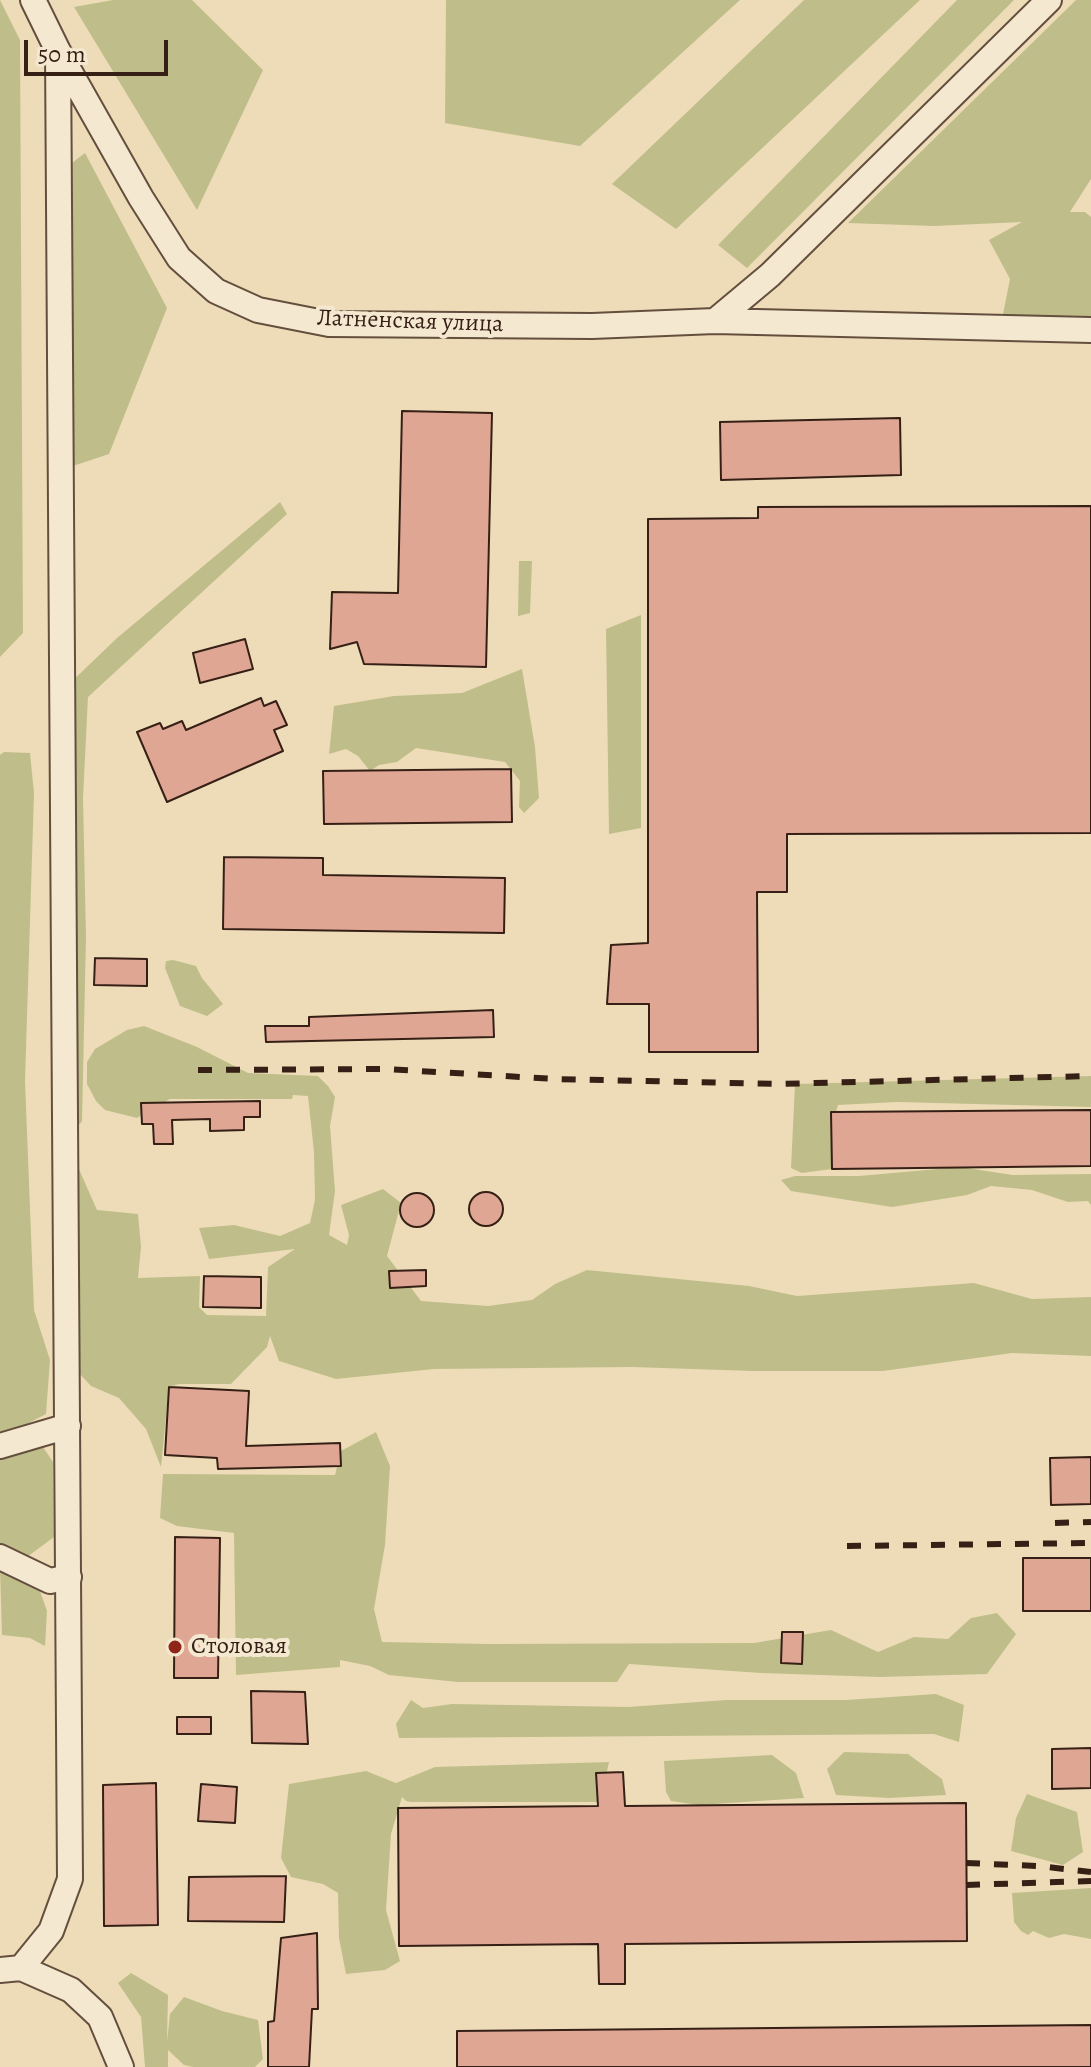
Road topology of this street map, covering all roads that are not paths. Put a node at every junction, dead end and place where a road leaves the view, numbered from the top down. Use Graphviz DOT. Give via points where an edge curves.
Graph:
graph roads {
  1 [pos="33,0"];
  2 [pos="1049,0"];
  3 [pos="58,51"];
  4 [pos="715,321"];
  5 [pos="1091,330"];
  6 [pos="68,1426"];
  7 [pos="0,1446"];
  8 [pos="0,1557"];
  9 [pos="69,1577"];
  10 [pos="10,1969"];
  11 [pos="121,2067"];
  1 -- 3 [label="street, Латненская улица"];
  2 -- 4 [label="street" via="770,275"];
  3 -- 4 [label="street, Латненская улица" via="179,258 216,291 258,310 329,324 592,326"];
  3 -- 6 [label="street"];
  4 -- 5 [label="street, Латненская улица"];
  6 -- 7 [label="street"];
  6 -- 9 [label="street"];
  8 -- 9 [label="street" via="50,1581"];
  9 -- 10 [label="street" via="70,1879 51,1931"];
  10 -- 11 [label="street" via="71,1990 100,2017"];
}
